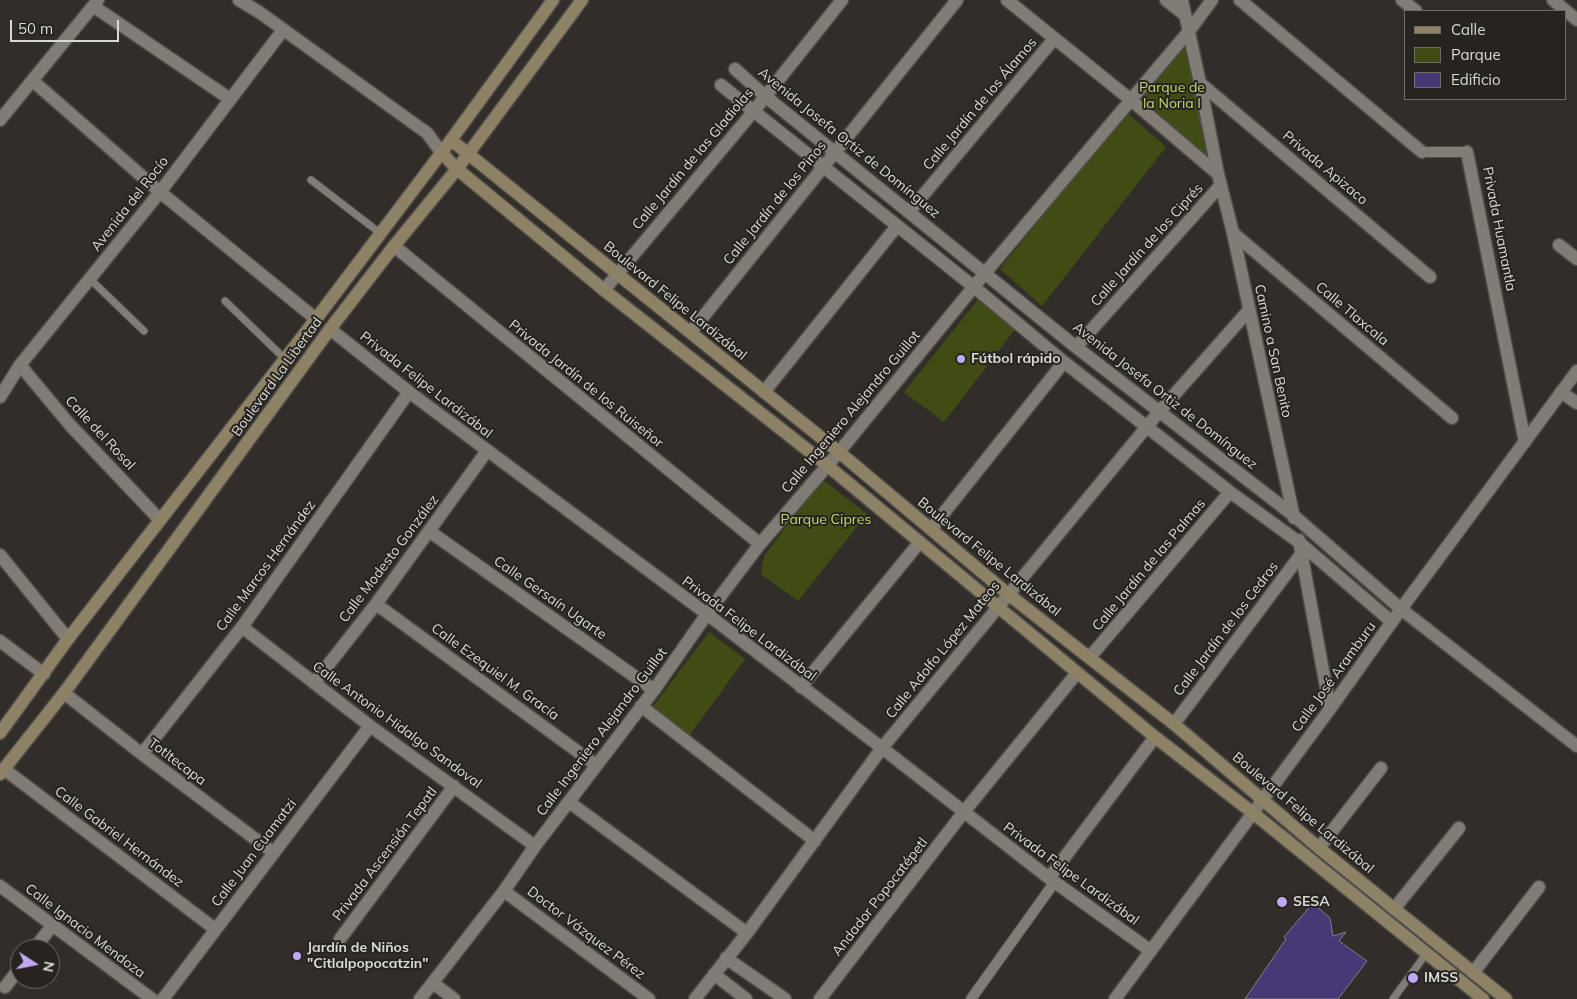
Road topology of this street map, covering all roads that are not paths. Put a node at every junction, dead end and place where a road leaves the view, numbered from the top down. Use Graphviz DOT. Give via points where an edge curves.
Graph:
graph roads {
  1 [pos="239,0"];
  2 [pos="553,0"];
  3 [pos="582,0"];
  4 [pos="842,0"];
  5 [pos="958,0"];
  6 [pos="1006,0"];
  7 [pos="1166,0"];
  8 [pos="1182,0"];
  9 [pos="1212,0"];
  10 [pos="1240,0"];
  11 [pos="1402,0"];
  12 [pos="1553,0"];
  13 [pos="95,3"];
  14 [pos="1415,10"];
  15 [pos="1565,10"];
  16 [pos="1567,12"];
  17 [pos="1185,15"];
  18 [pos="1577,20"];
  19 [pos="283,30"];
  20 [pos="1189,31"];
  21 [pos="1054,39"];
  22 [pos="735,69"];
  23 [pos="33,81"];
  24 [pos="1200,82"];
  25 [pos="721,85"];
  26 [pos="765,96"];
  27 [pos="230,99"];
  28 [pos="1131,100"];
  29 [pos="753,112"];
  30 [pos="0,120"];
  31 [pos="427,133"];
  32 [pos="451,140"];
  33 [pos="441,152"];
  34 [pos="835,152"];
  35 [pos="1422,152"];
  36 [pos="1467,152"];
  37 [pos="469,153"];
  38 [pos="823,167"];
  39 [pos="457,168"];
  40 [pos="1220,179"];
  41 [pos="311,180"];
  42 [pos="160,192"];
  43 [pos="909,212"];
  44 [pos="897,226"];
  45 [pos="380,233"];
  46 [pos="1233,233"];
  47 [pos="1559,245"];
  48 [pos="394,246"];
  49 [pos="1577,259"];
  50 [pos="985,273"];
  51 [pos="616,275"];
  52 [pos="1430,277"];
  53 [pos="90,279"];
  54 [pos="974,287"];
  55 [pos="604,290"];
  56 [pos="225,301"];
  57 [pos="1250,310"];
  58 [pos="316,319"];
  59 [pos="330,329"];
  60 [pos="144,331"];
  61 [pos="691,332"];
  62 [pos="1076,347"];
  63 [pos="285,359"];
  64 [pos="1064,362"];
  65 [pos="20,365"];
  66 [pos="1577,371"];
  67 [pos="409,392"];
  68 [pos="764,392"];
  69 [pos="1561,392"];
  70 [pos="0,397"];
  71 [pos="1577,403"];
  72 [pos="1159,412"];
  73 [pos="1452,418"];
  74 [pos="1147,428"];
  75 [pos="1525,442"];
  76 [pos="487,450"];
  77 [pos="839,452"];
  78 [pos="828,466"];
  79 [pos="1230,492"];
  80 [pos="1293,515"];
  81 [pos="160,520"];
  82 [pos="930,529"];
  83 [pos="429,531"];
  84 [pos="920,542"];
  85 [pos="760,544"];
  86 [pos="1301,548"];
  87 [pos="0,555"];
  88 [pos="1008,594"];
  89 [pos="376,604"];
  90 [pos="998,608"];
  91 [pos="1401,609"];
  92 [pos="707,614"];
  93 [pos="1392,622"];
  94 [pos="242,627"];
  95 [pos="68,639"];
  96 [pos="0,641"];
  97 [pos="1090,658"];
  98 [pos="1077,673"];
  99 [pos="44,674"];
  100 [pos="314,683"];
  101 [pos="801,688"];
  102 [pos="654,690"];
  103 [pos="64,693"];
  104 [pos="641,706"];
  105 [pos="1330,709"];
  106 [pos="1174,724"];
  107 [pos="370,726"];
  108 [pos="0,733"];
  109 [pos="1155,737"];
  110 [pos="1577,746"];
  111 [pos="882,748"];
  112 [pos="142,754"];
  113 [pos="596,765"];
  114 [pos="1381,768"];
  115 [pos="2,772"];
  116 [pos="454,786"];
  117 [pos="1263,800"];
  118 [pos="569,802"];
  119 [pos="963,813"];
  120 [pos="1253,813"];
  121 [pos="1459,828"];
  122 [pos="815,841"];
  123 [pos="535,846"];
  124 [pos="1318,848"];
  125 [pos="274,853"];
  126 [pos="1051,880"];
  127 [pos="0,886"];
  128 [pos="1539,887"];
  129 [pos="504,891"];
  130 [pos="1394,909"];
  131 [pos="1408,921"];
  132 [pos="52,926"];
  133 [pos="215,929"];
  134 [pos="747,933"];
  135 [pos="1400,933"];
  136 [pos="42,939"];
  137 [pos="340,939"];
  138 [pos="1151,951"];
  139 [pos="1426,954"];
  140 [pos="726,958"];
  141 [pos="1473,972"];
  142 [pos="714,974"];
  143 [pos="10,981"];
  144 [pos="433,983"];
  145 [pos="5,987"];
  146 [pos="152,999"];
  147 [pos="163,999"];
  148 [pos="420,999"];
  149 [pos="454,999"];
  150 [pos="649,999"];
  151 [pos="695,999"];
  152 [pos="746,999"];
  153 [pos="785,999"];
  154 [pos="820,999"];
  155 [pos="971,999"];
  156 [pos="1115,999"];
  157 [pos="1393,999"];
  158 [pos="1483,999"];
  159 [pos="1506,999"];
  1 -- 19 [label="street"];
  2 -- 32 [label="main road, Boulevard La Libertad"];
  3 -- 37 [label="main road, Boulevard La Libertad"];
  4 -- 26 [label="street, Calle Jardín de las Gladiolas"];
  5 -- 34 [label="street, Calle Jardín de los Pinos"];
  6 -- 21 [label="street"];
  7 -- 17 [label="street"];
  8 -- 17 [label="street, Camino a San Benito"];
  9 -- 20 [label="street, Calle Ingeniero Alejandro Guillot"];
  10 -- 35 [label="street, Privada Huamantla"];
  11 -- 14 [label="street"];
  12 -- 15 [label="street"];
  13 -- 23 [label="street"];
  13 -- 27 [label="street"];
  16 -- 18 [label="street"];
  17 -- 20 [label="street, Camino a San Benito"];
  19 -- 27 [label="street, Avenida del Rocío"];
  19 -- 31 [label="street"];
  20 -- 24 [label="street, Camino a San Benito"];
  20 -- 28 [label="street, Calle Ingeniero Alejandro Guillot"];
  21 -- 28 [label="street"];
  21 -- 43 [label="street, Calle Jardín de los Álamos"];
  22 -- 26 [label="street, Avenida Josefa Ortiz de Domínguez"];
  23 -- 30 [label="street"];
  23 -- 42 [label="street"];
  24 -- 40 [label="street, Camino a San Benito"];
  24 -- 52 [label="street, Privada Apizaco"];
  25 -- 29 [label="street"];
  26 -- 29 [label="street, Calle Jardín de las Gladiolas"];
  26 -- 34 [label="street, Avenida Josefa Ortiz de Domínguez"];
  27 -- 42 [label="street, Avenida del Rocío"];
  28 -- 40 [label="street"];
  28 -- 50 [label="street, Calle Ingeniero Alejandro Guillot"];
  29 -- 38 [label="street"];
  29 -- 51 [label="street, Calle Jardín de las Gladiolas"];
  31 -- 32 [label="street"];
  31 -- 33 [label="street"];
  32 -- 33 [label="main road, Boulevard La Libertad"];
  32 -- 37 [label="main road, Boulevard Felipe Lardizábal"];
  33 -- 39 [label="main road"];
  33 -- 45 [label="main road, Boulevard La Libertad"];
  34 -- 38 [label="street, Calle Jardín de los Pinos"];
  34 -- 43 [label="street, Avenida Josefa Ortiz de Domínguez"];
  35 -- 36 [label="street, Privada Huamantla"];
  36 -- 75 [label="street, Privada Huamantla"];
  37 -- 39 [label="main road, Boulevard La Libertad"];
  37 -- 51 [label="main road, Boulevard Felipe Lardizábal"];
  38 -- 44 [label="street"];
  38 -- 61 [label="street, Calle Jardín de los Pinos"];
  39 -- 48 [label="main road, Boulevard La Libertad"];
  39 -- 55 [label="main road"];
  40 -- 46 [label="street, Camino a San Benito"];
  40 -- 62 [label="street, Calle Jardín de los Ciprés"];
  41 -- 45 [label="lane"];
  42 -- 53 [label="street, Avenida del Rocío"];
  42 -- 58 [label="street"];
  43 -- 50 [label="street, Avenida Josefa Ortiz de Domínguez"];
  44 -- 54 [label="street"];
  44 -- 68 [label="street"];
  45 -- 58 [label="main road, Boulevard La Libertad"];
  46 -- 57 [label="street, Camino a San Benito"];
  46 -- 73 [label="street, Calle Tlaxcala"];
  47 -- 49 [label="street"];
  48 -- 59 [label="main road, Boulevard La Libertad"];
  48 -- 85 [label="street, Privada Jardín de los Ruiseñor"];
  50 -- 54 [label="street, Calle Ingeniero Alejandro Guillot"];
  50 -- 62 [label="street, Avenida Josefa Ortiz de Domínguez"];
  51 -- 55 [label="street, Calle Jardín de las Gladiolas"];
  51 -- 61 [label="main road, Boulevard Felipe Lardizábal"];
  53 -- 60 [label="lane"];
  53 -- 65 [label="street, Avenida del Rocío"];
  54 -- 64 [label="street"];
  54 -- 77 [label="street, Calle Ingeniero Alejandro Guillot"];
  55 -- 78 [label="main road"];
  56 -- 63 [label="lane"];
  57 -- 72 [label="street, Calle Adolfo López Mateos"];
  57 -- 80 [label="street, Camino a San Benito"];
  58 -- 63 [label="main road, Boulevard La Libertad"];
  59 -- 67 [label="street, Privada Felipe Lardizábal"];
  59 -- 103 [label="main road, Boulevard La Libertad"];
  61 -- 68 [label="main road, Boulevard Felipe Lardizábal"];
  62 -- 72 [label="street, Avenida Josefa Ortiz de Domínguez"];
  63 -- 81 [label="main road, Boulevard La Libertad"];
  64 -- 74 [label="street"];
  64 -- 82 [label="street"];
  65 -- 70 [label="street, Avenida del Rocío"];
  65 -- 81 [label="street, Calle del Rosal" via="70,425"];
  66 -- 69 [label="street, Calle José Aramburu"];
  67 -- 76 [label="street, Privada Felipe Lardizábal"];
  67 -- 94 [label="street, Calle Marcos Hernández"];
  68 -- 77 [label="main road, Boulevard Felipe Lardizábal"];
  69 -- 71 [label="street"];
  69 -- 75 [label="street, Calle José Aramburu"];
  72 -- 74 [label="street, Calle Adolfo López Mateos"];
  72 -- 80 [label="street, Avenida Josefa Ortiz de Domínguez"];
  74 -- 79 [label="street"];
  74 -- 88 [label="street, Calle Adolfo López Mateos"];
  75 -- 91 [label="street, Calle José Aramburu"];
  76 -- 83 [label="street, Calle Modesto González"];
  76 -- 92 [label="street, Privada Felipe Lardizábal"];
  77 -- 78 [label="street, Calle Ingeniero Alejandro Guillot"];
  77 -- 82 [label="main road, Boulevard Felipe Lardizábal"];
  78 -- 84 [label="main road"];
  78 -- 85 [label="street, Calle Ingeniero Alejandro Guillot"];
  79 -- 86 [label="street"];
  79 -- 97 [label="street, Calle Jardín de las Palmas"];
  80 -- 86 [label="street, Camino a San Benito"];
  80 -- 91 [label="street, Avenida Josefa Ortiz de Domínguez"];
  81 -- 95 [label="main road, Boulevard La Libertad"];
  82 -- 88 [label="main road, Boulevard Felipe Lardizábal"];
  83 -- 89 [label="street, Calle Modesto González"];
  83 -- 102 [label="street, Calle Gersaín Ugarte"];
  84 -- 90 [label="main road"];
  84 -- 101 [label="street"];
  85 -- 92 [label="street, Calle Ingeniero Alejandro Guillot"];
  86 -- 93 [label="street"];
  86 -- 105 [label="street, Camino a San Benito"];
  86 -- 106 [label="street, Calle Jardín de los Cedros"];
  87 -- 95 [label="street"];
  88 -- 90 [label="street, Calle Adolfo López Mateos"];
  88 -- 97 [label="main road, Boulevard Felipe Lardizábal"];
  89 -- 100 [label="street, Calle Modesto González"];
  89 -- 113 [label="street, Calle Ezequiel M. Gracía"];
  90 -- 98 [label="main road"];
  90 -- 111 [label="street, Calle Adolfo López Mateos"];
  91 -- 93 [label="street, Calle José Aramburu"];
  91 -- 110 [label="street, Avenida Josefa Ortiz de Domínguez"];
  92 -- 101 [label="street, Privada Felipe Lardizábal"];
  92 -- 102 [label="street, Calle Ingeniero Alejandro Guillot"];
  93 -- 105 [label="street, Calle José Aramburu"];
  94 -- 100 [label="street, Calle Antonio Hidalgo Sandoval"];
  94 -- 112 [label="street, Calle Marcos Hernández"];
  95 -- 99 [label="main road, Boulevard La Libertad"];
  96 -- 99 [label="street"];
  97 -- 106 [label="main road, Boulevard Felipe Lardizábal"];
  98 -- 109 [label="main road"];
  98 -- 119 [label="street"];
  99 -- 108 [label="main road, Boulevard La Libertad"];
  100 -- 107 [label="street, Calle Antonio Hidalgo Sandoval"];
  101 -- 111 [label="street, Privada Felipe Lardizábal"];
  102 -- 104 [label="street, Calle Ingeniero Alejandro Guillot"];
  103 -- 112 [label="street, Totltecapa"];
  103 -- 115 [label="main road, Boulevard La Libertad"];
  104 -- 113 [label="street, Calle Ingeniero Alejandro Guillot"];
  104 -- 122 [label="street"];
  105 -- 117 [label="street, Calle José Aramburu"];
  106 -- 117 [label="main road, Boulevard Felipe Lardizábal"];
  107 -- 116 [label="street, Calle Antonio Hidalgo Sandoval"];
  107 -- 125 [label="street, Calle Juan Cuamatzi"];
  109 -- 120 [label="main road"];
  109 -- 126 [label="street"];
  111 -- 119 [label="street, Privada Felipe Lardizábal"];
  111 -- 122 [label="street, Calle Adolfo López Mateos"];
  112 -- 125 [label="street, Totltecapa"];
  113 -- 118 [label="street, Calle Ingeniero Alejandro Guillot"];
  114 -- 124 [label="street"];
  115 -- 133 [label="street, Calle Gabriel Hernández"];
  116 -- 123 [label="street, Calle Antonio Hidalgo Sandoval"];
  116 -- 137 [label="street, Privada Ascensión Tepatl"];
  117 -- 120 [label="street, Calle José Aramburu"];
  117 -- 124 [label="main road, Boulevard Felipe Lardizábal"];
  118 -- 123 [label="street, Calle Ingeniero Alejandro Guillot"];
  118 -- 134 [label="street"];
  119 -- 126 [label="street, Privada Felipe Lardizábal"];
  119 -- 154 [label="street, Andador Popocatépetl"];
  120 -- 135 [label="main road"];
  120 -- 138 [label="street, Calle José Aramburu"];
  121 -- 130 [label="street"];
  122 -- 134 [label="street, Calle Adolfo López Mateos"];
  123 -- 129 [label="street, Calle Ingeniero Alejandro Guillot"];
  124 -- 130 [label="main road, Boulevard Felipe Lardizábal"];
  125 -- 133 [label="street, Calle Juan Cuamatzi"];
  126 -- 138 [label="street, Privada Felipe Lardizábal"];
  126 -- 155 [label="street"];
  127 -- 132 [label="street, Calle Ignacio Mendoza"];
  128 -- 141 [label="street"];
  129 -- 144 [label="street, Calle Ingeniero Alejandro Guillot"];
  129 -- 150 [label="street, Doctor Vázquez Pérez"];
  130 -- 131 [label="main road, Boulevard Felipe Lardizábal"];
  131 -- 135 [label="main road"];
  131 -- 141 [label="main road, Boulevard Felipe Lardizábal"];
  132 -- 136 [label="street"];
  132 -- 146 [label="street, Calle Ignacio Mendoza"];
  133 -- 147 [label="street, Calle Juan Cuamatzi"];
  134 -- 140 [label="street, Calle Adolfo López Mateos"];
  135 -- 139 [label="main road"];
  138 -- 156 [label="street, Calle José Aramburu"];
  139 -- 157 [label="lane"];
  139 -- 158 [label="main road"];
  140 -- 142 [label="street, Calle Adolfo López Mateos"];
  140 -- 153 [label="street"];
  141 -- 159 [label="main road, Boulevard Felipe Lardizábal"];
  142 -- 151 [label="street, Calle Adolfo López Mateos"];
  142 -- 152 [label="street"];
  143 -- 145 [label="street"];
  144 -- 148 [label="street, Calle Ingeniero Alejandro Guillot"];
  144 -- 149 [label="street"];
}
